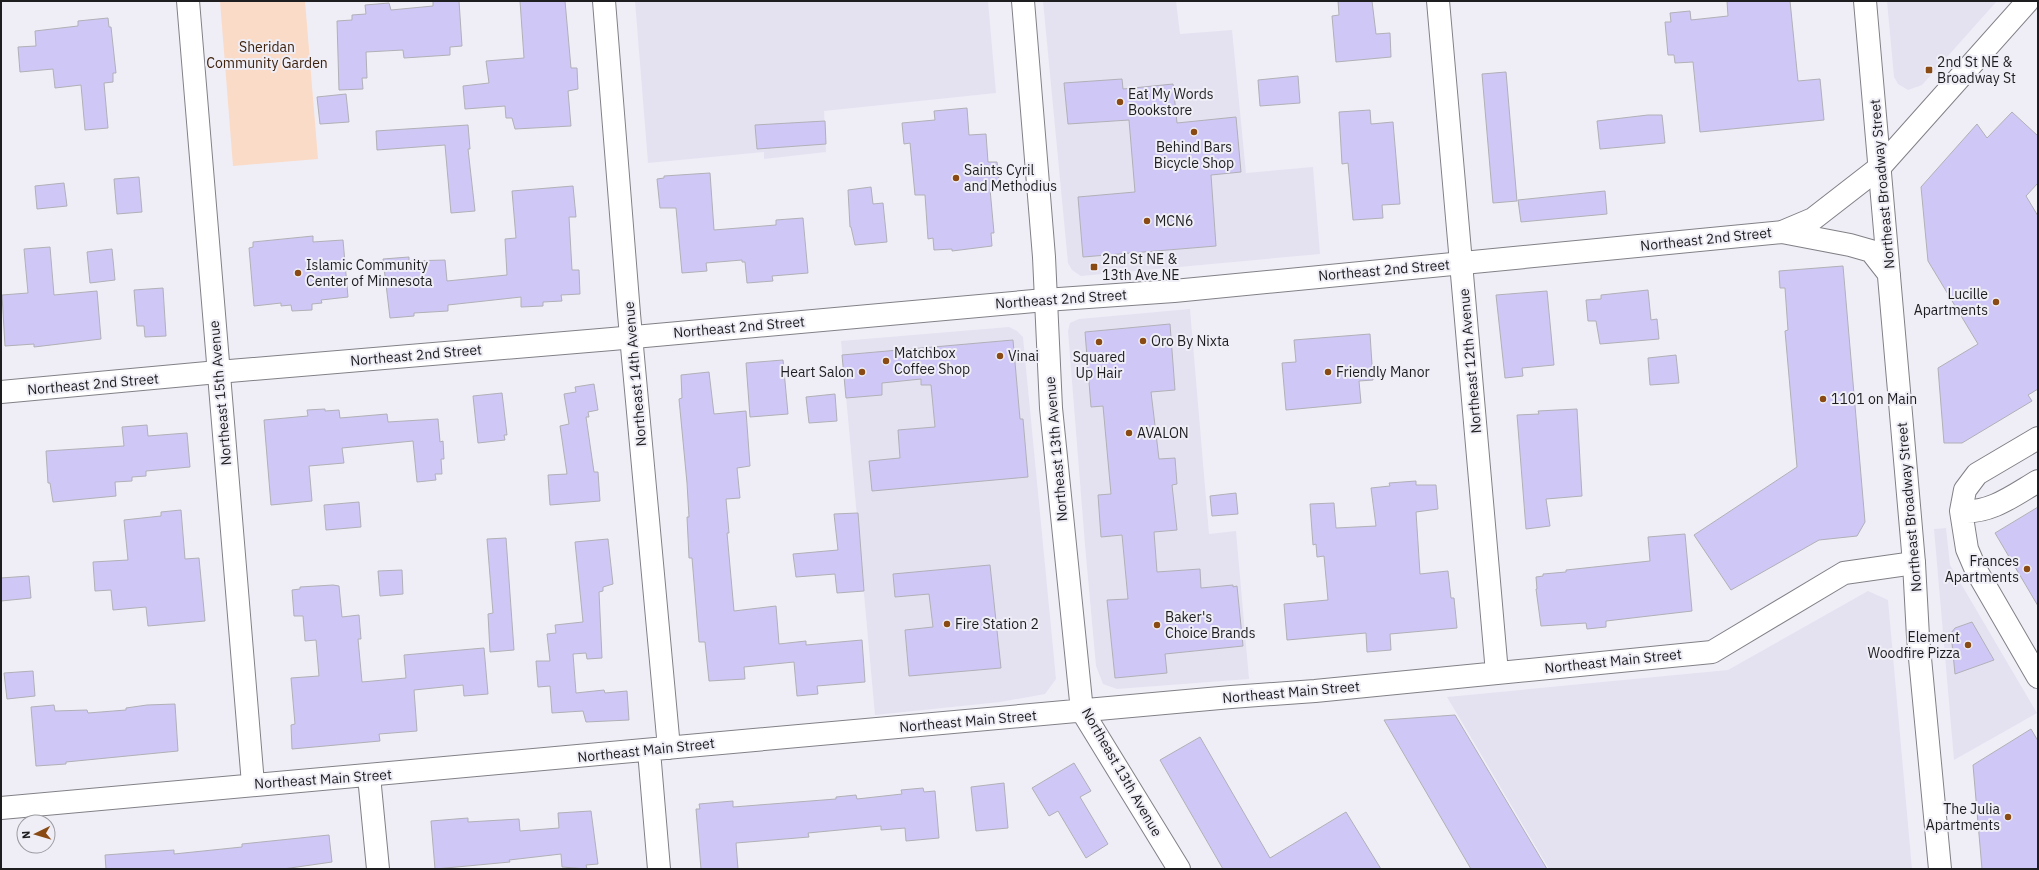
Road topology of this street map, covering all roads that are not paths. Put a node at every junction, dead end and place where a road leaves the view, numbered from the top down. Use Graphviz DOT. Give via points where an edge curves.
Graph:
graph roads {
  1 [pos="188,1"];
  2 [pos="604,1"];
  3 [pos="1022,1"];
  4 [pos="1438,1"];
  5 [pos="1865,1"];
  6 [pos="2028,1"];
  7 [pos="1880,167"];
  8 [pos="1782,232"];
  9 [pos="1461,263"];
  10 [pos="1889,274"];
  11 [pos="1045,300"];
  12 [pos="631,337"];
  13 [pos="218,372"];
  14 [pos="1,392"];
  15 [pos="2038,438"];
  16 [pos="2038,481"];
  17 [pos="1961,511"];
  18 [pos="1914,563"];
  19 [pos="1497,673"];
  20 [pos="2038,677"];
  21 [pos="1082,711"];
  22 [pos="659,749"];
  23 [pos="369,776"];
  24 [pos="253,784"];
  25 [pos="1,808"];
  26 [pos="378,869"];
  27 [pos="659,869"];
  28 [pos="1179,869"];
  29 [pos="1940,869"];
  1 -- 13 [label="street, Northeast 15th Avenue"];
  2 -- 12 [label="street, Northeast 14th Avenue"];
  3 -- 11 [label="street, Northeast 13th Avenue" via="1037,163"];
  4 -- 9 [label="street, Northeast 12th Avenue"];
  5 -- 7 [label="street, Northeast Broadway Street"];
  6 -- 7 [label="street, Northeast 2nd Street"];
  7 -- 8 [label="street, Northeast 2nd Street" via="1813,219"];
  7 -- 10 [label="street, Northeast Broadway Street"];
  8 -- 9 [label="street, Northeast 2nd Street"];
  8 -- 10 [label="street" via="1850,245 1871,252"];
  9 -- 11 [label="street, Northeast 2nd Street" via="1174,291"];
  9 -- 19 [label="street, Northeast 12th Avenue"];
  10 -- 18 [label="street, Northeast Broadway Street"];
  11 -- 12 [label="street, Northeast 2nd Street"];
  11 -- 21 [label="street, Northeast 13th Avenue" via="1052,408"];
  12 -- 13 [label="street, Northeast 2nd Street"];
  12 -- 22 [label="street, Northeast 14th Avenue"];
  13 -- 14 [label="street, Northeast 2nd Street"];
  13 -- 24 [label="street, Northeast 15th Avenue"];
  15 -- 17 [label="street" via="1977,474 1965,490"];
  16 -- 17 [label="street" via="1999,504 1974,512"];
  17 -- 20 [label="street" via="1967,550 1976,570"];
  18 -- 19 [label="street, Northeast Main Street" via="1844,573 1712,652"];
  18 -- 29 [label="street, Northeast Broadway Street" via="1918,637"];
  19 -- 21 [label="street, Northeast Main Street"];
  21 -- 22 [label="street, Northeast Main Street"];
  21 -- 28 [label="street, Northeast 13th Avenue"];
  22 -- 23 [label="street, Northeast Main Street"];
  22 -- 27 [label="street, Northeast 14th Avenue"];
  23 -- 24 [label="street, Northeast Main Street"];
  23 -- 26 [label="street"];
  24 -- 25 [label="street, Northeast Main Street"];
}
